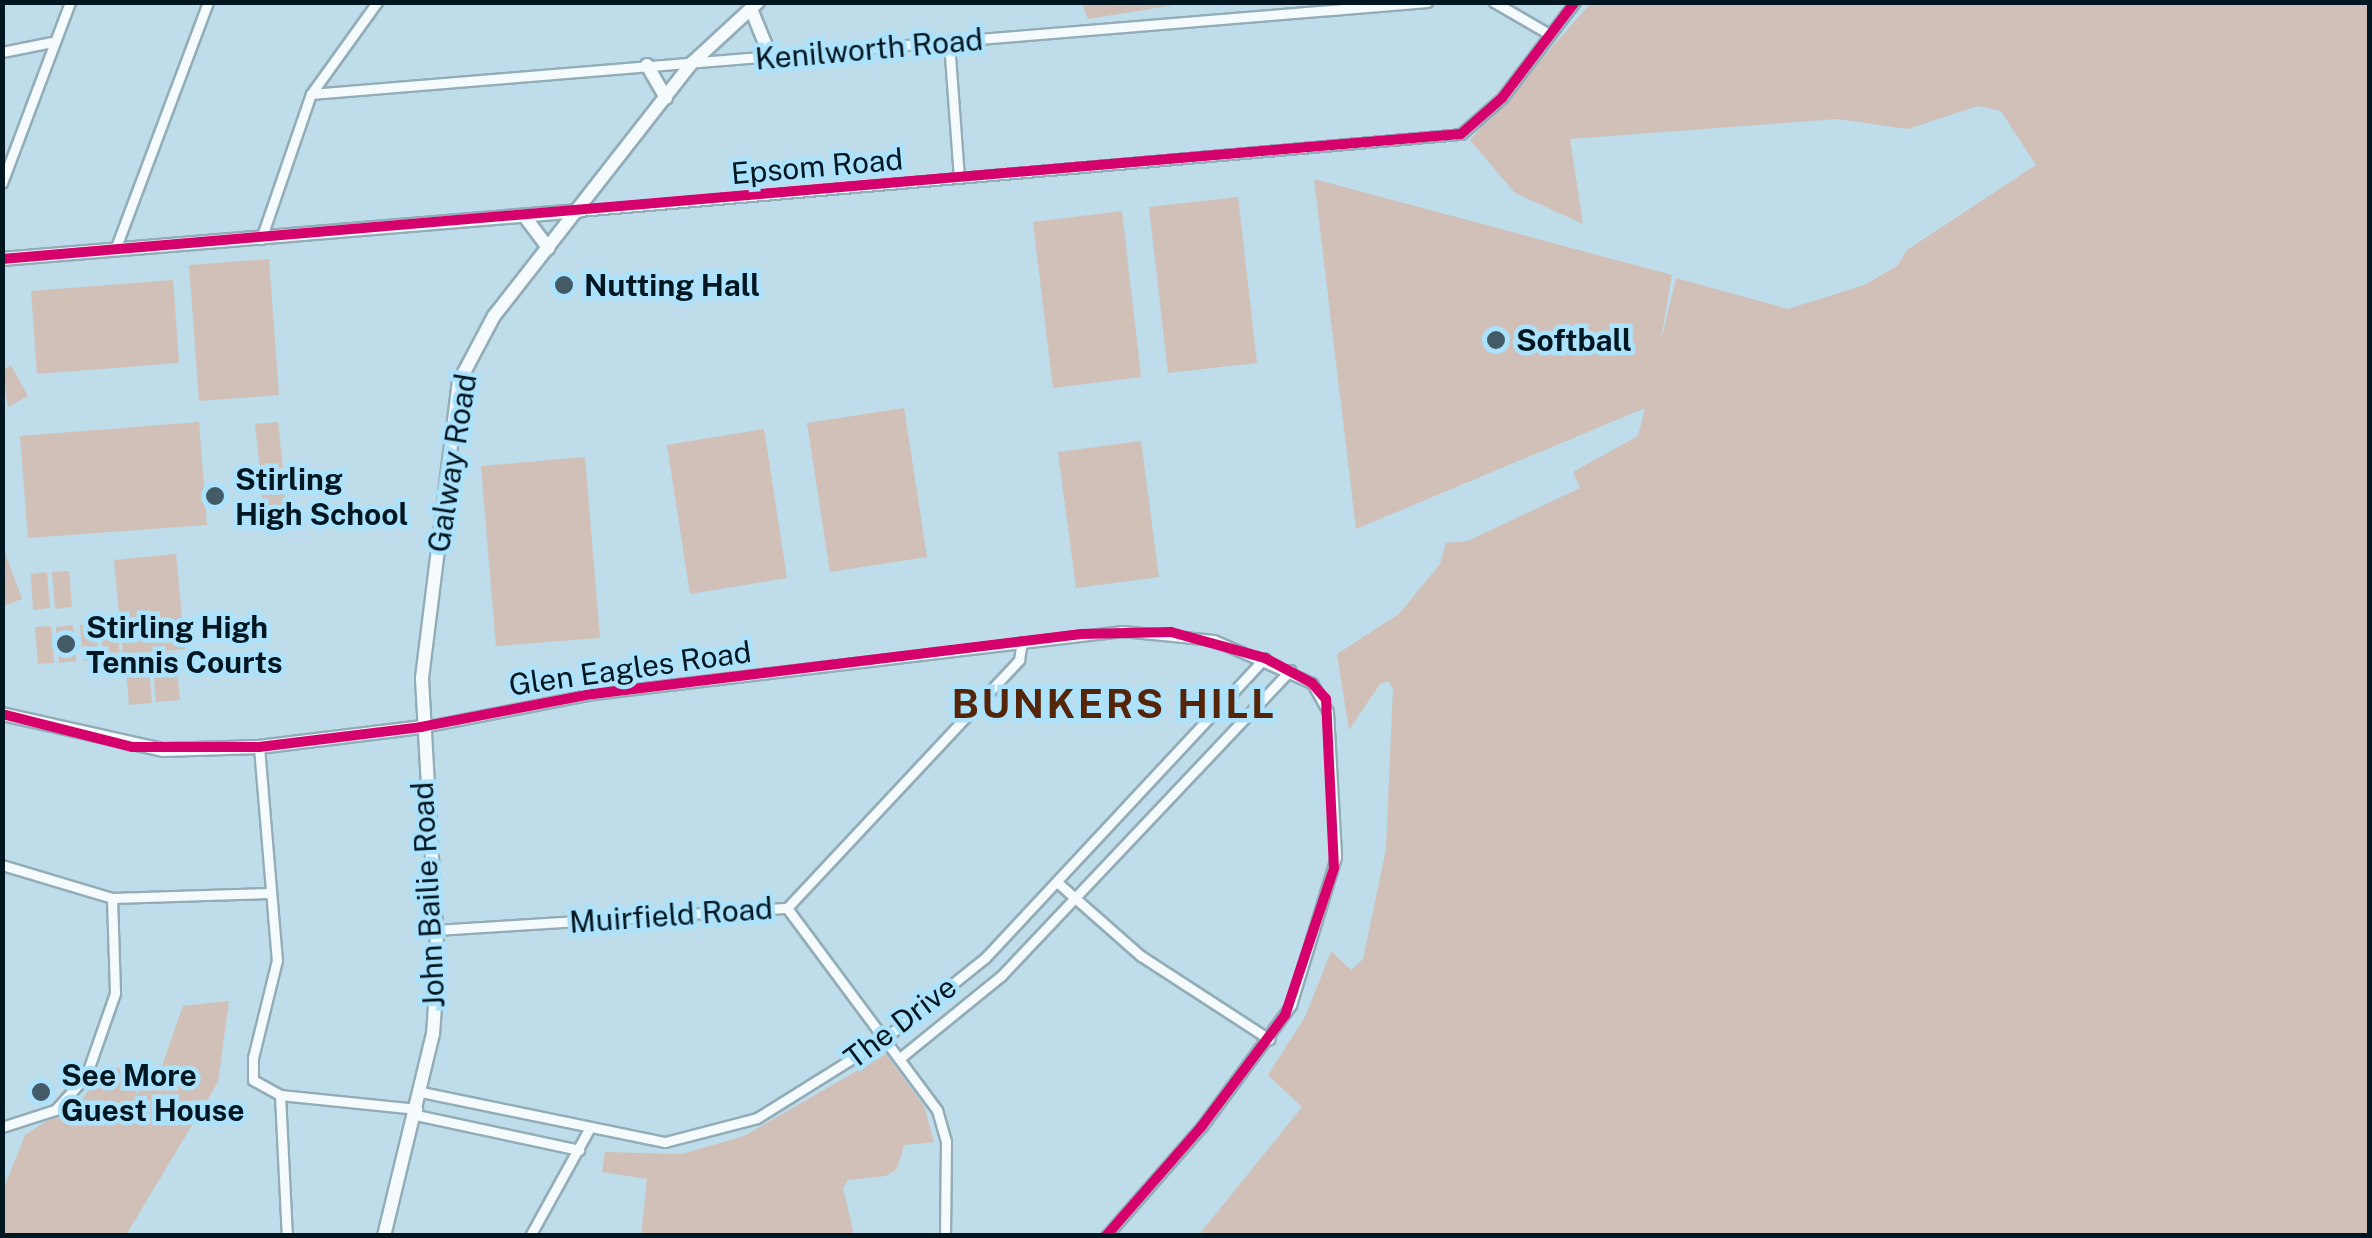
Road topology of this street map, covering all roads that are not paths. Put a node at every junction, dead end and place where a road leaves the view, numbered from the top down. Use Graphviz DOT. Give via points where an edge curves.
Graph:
graph roads {
  1 [pos="70,2"];
  2 [pos="208,2"];
  3 [pos="377,2"];
  4 [pos="1427,2"];
  5 [pos="1494,2"];
  6 [pos="1575,2"];
  7 [pos="754,6"];
  8 [pos="1549,34"];
  9 [pos="52,42"];
  10 [pos="949,42"];
  11 [pos="2,52"];
  12 [pos="770,58"];
  13 [pos="692,63"];
  14 [pos="648,65"];
  15 [pos="311,94"];
  16 [pos="666,98"];
  17 [pos="960,177"];
  18 [pos="2,183"];
  19 [pos="578,211"];
  20 [pos="525,217"];
  21 [pos="260,239"];
  22 [pos="116,247"];
  23 [pos="548,248"];
  24 [pos="2,259"];
  25 [pos="1022,642"];
  26 [pos="1265,658"];
  27 [pos="1290,670"];
  28 [pos="2,714"];
  29 [pos="421,728"];
  30 [pos="259,747"];
  31 [pos="2,864"];
  32 [pos="1056,882"];
  33 [pos="269,892"];
  34 [pos="112,898"];
  35 [pos="1075,899"];
  36 [pos="787,908"];
  37 [pos="436,930"];
  38 [pos="884,1038"];
  39 [pos="1268,1039"];
  40 [pos="900,1058"];
  41 [pos="421,1092"];
  42 [pos="280,1095"];
  43 [pos="417,1112"];
  44 [pos="2,1127"];
  45 [pos="590,1129"];
  46 [pos="579,1150"];
  47 [pos="287,1236"];
  48 [pos="384,1236"];
  49 [pos="530,1236"];
  50 [pos="945,1236"];
  51 [pos="1106,1236"];
  1 -- 9 [label="street"];
  2 -- 22 [label="street"];
  3 -- 15 [label="street"];
  4 -- 10 [label="street, Kenilworth Road"];
  5 -- 8 [label="street"];
  6 -- 8 [label="street, Epsom Road"];
  7 -- 12 [label="street"];
  7 -- 13 [label="street, Galway Road"];
  8 -- 17 [label="street, Epsom Road" via="1470,132"];
  9 -- 11 [label="street"];
  9 -- 18 [label="street"];
  10 -- 12 [label="street, Kenilworth Road"];
  10 -- 17 [label="street"];
  12 -- 13 [label="street, Kenilworth Road"];
  13 -- 14 [label="street, Kenilworth Road"];
  13 -- 16 [label="street, Galway Road"];
  14 -- 15 [label="street, Kenilworth Road"];
  14 -- 16 [label="street"];
  15 -- 21 [label="street"];
  16 -- 19 [label="street, Galway Road"];
  17 -- 19 [label="street, Epsom Road"];
  19 -- 20 [label="street, Epsom Road"];
  19 -- 23 [label="street, Galway Road"];
  20 -- 21 [label="street, Epsom Road"];
  20 -- 23 [label="street"];
  21 -- 22 [label="street, Epsom Road"];
  22 -- 24 [label="street, Epsom Road"];
  23 -- 29 [label="street, Galway Road" via="480,338 459,382"];
  25 -- 26 [label="street, Glen Eagles Road" via="1171,632"];
  25 -- 29 [label="street, Glen Eagles Road" via="593,694"];
  25 -- 36 [label="street, Muirfield Road" via="1019,660"];
  26 -- 27 [label="street, Glen Eagles Road"];
  26 -- 32 [label="street, The Drive"];
  27 -- 35 [label="street, The Drive"];
  27 -- 39 [label="street, Glen Eagles Road" via="1326,699 1336,857 1291,1004"];
  28 -- 30 [label="street, Glen Eagles Road" via="132,748"];
  29 -- 30 [label="street, Glen Eagles Road"];
  29 -- 37 [label="street, John Bailie Road"];
  30 -- 33 [label="street"];
  31 -- 34 [label="street"];
  32 -- 35 [label="street"];
  32 -- 38 [label="street, The Drive" via="985,958"];
  33 -- 34 [label="street"];
  33 -- 42 [label="street" via="276,970 250,1070 262,1090"];
  34 -- 44 [label="street" via="115,994 86,1076 74,1096 44,1117"];
  35 -- 39 [label="street" via="1141,956"];
  35 -- 40 [label="street, The Drive" via="1001,976"];
  36 -- 37 [label="street, Muirfield Road"];
  36 -- 38 [label="street"];
  37 -- 41 [label="street, John Bailie Road" via="433,1034"];
  38 -- 40 [label="street"];
  38 -- 45 [label="street, The Drive" via="733,1128 665,1142"];
  39 -- 51 [label="street, Glen Eagles Road"];
  40 -- 50 [label="street" via="942,1121"];
  41 -- 43 [label="street, John Bailie Road"];
  41 -- 45 [label="street, The Drive"];
  42 -- 43 [label="street"];
  42 -- 47 [label="street"];
  43 -- 46 [label="street"];
  43 -- 48 [label="street, John Bailie Road"];
  45 -- 46 [label="street"];
  46 -- 49 [label="street"];
}
